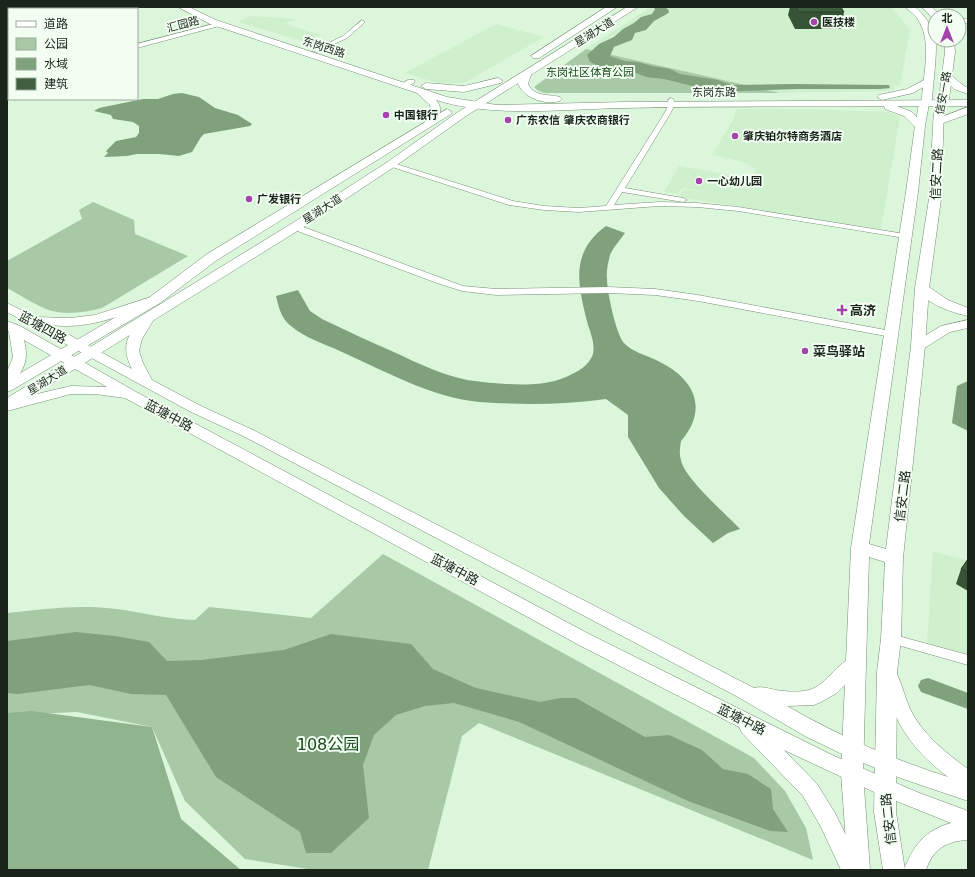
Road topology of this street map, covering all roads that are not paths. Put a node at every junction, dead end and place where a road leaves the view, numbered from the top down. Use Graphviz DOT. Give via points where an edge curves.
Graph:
graph roads {
  1 [pos="182,7"];
  2 [pos="192,7"];
  3 [pos="612,7"];
  4 [pos="633,7"];
  5 [pos="910,7"];
  6 [pos="362,22"];
  7 [pos="221,24"];
  8 [pos="138,41"];
  9 [pos="138,46"];
  10 [pos="949,48"];
  11 [pos="315,51"];
  12 [pos="930,62"];
  13 [pos="948,65"];
  14 [pos="526,75"];
  15 [pos="947,77"];
  16 [pos="498,81"];
  17 [pos="928,81"];
  18 [pos="408,84"];
  19 [pos="422,88"];
  20 [pos="968,92"];
  21 [pos="968,98"];
  22 [pos="582,101"];
  23 [pos="869,101"];
  24 [pos="926,101"];
  25 [pos="942,101"];
  26 [pos="472,102"];
  27 [pos="672,102"];
  28 [pos="968,103"];
  29 [pos="968,110"];
  30 [pos="431,122"];
  31 [pos="938,122"];
  32 [pos="920,126"];
  33 [pos="411,134"];
  34 [pos="425,139"];
  35 [pos="390,165"];
  36 [pos="915,166"];
  37 [pos="936,169"];
  38 [pos="620,189"];
  39 [pos="608,208"];
  40 [pos="738,209"];
  41 [pos="294,227"];
  42 [pos="905,236"];
  43 [pos="922,288"];
  44 [pos="155,300"];
  45 [pos="7,307"];
  46 [pos="968,312"];
  47 [pos="30,319"];
  48 [pos="147,319"];
  49 [pos="968,324"];
  50 [pos="11,327"];
  51 [pos="891,334"];
  52 [pos="918,346"];
  53 [pos="85,350"];
  54 [pos="62,355"];
  55 [pos="75,363"];
  56 [pos="7,382"];
  57 [pos="147,383"];
  58 [pos="7,387"];
  59 [pos="133,396"];
  60 [pos="7,406"];
  61 [pos="248,433"];
  62 [pos="229,448"];
  63 [pos="860,548"];
  64 [pos="894,558"];
  65 [pos="538,584"];
  66 [pos="520,605"];
  67 [pos="891,639"];
  68 [pos="968,660"];
  69 [pos="855,663"];
  70 [pos="887,672"];
  71 [pos="745,692"];
  72 [pos="742,720"];
  73 [pos="853,750"];
  74 [pos="885,763"];
  75 [pos="852,773"];
  76 [pos="968,780"];
  77 [pos="884,787"];
  78 [pos="968,792"];
  79 [pos="968,820"];
  80 [pos="968,831"];
  81 [pos="852,870"];
  82 [pos="859,870"];
  83 [pos="894,870"];
  84 [pos="915,870"];
  1 -- 7 [label="main road, 东岗西路"];
  2 -- 11 [label="main road, 东岗西路" via="219,19"];
  3 -- 16 [label="main road, 星湖大道"];
  4 -- 14 [label="main road, 星湖大道"];
  5 -- 12 [label="main road, 信安一路" via="921,17 930,36"];
  6 -- 11 [label="street" via="345,37"];
  7 -- 8 [label="street, 汇园路" via="203,24"];
  7 -- 9 [label="street, 汇园路"];
  7 -- 18 [label="main road, 东岗西路"];
  10 -- 13 [label="main road, 信安一路"];
  11 -- 18 [label="main road, 东岗西路"];
  12 -- 13 [label="main road"];
  12 -- 17 [label="main road, 信安一路"];
  13 -- 15 [label="main road, 信安一路"];
  14 -- 22 [label="main road" via="523,81 527,92 547,98"];
  14 -- 26 [label="main road, 星湖大道"];
  15 -- 20 [label="main road" via="957,87"];
  15 -- 25 [label="main road, 信安一路"];
  16 -- 19 [label="main road" via="464,89"];
  16 -- 26 [label="main road, 星湖大道"];
  17 -- 23 [label="main road" via="910,91"];
  17 -- 24 [label="main road, 信安一路"];
  18 -- 19 [label="main road, 东岗西路"];
  19 -- 26 [label="main road, 东岗西路"];
  19 -- 30 [label="main road" via="436,106"];
  21 -- 25 [label="main road, 东岗东路"];
  22 -- 26 [label="main road, 东岗东路"];
  22 -- 27 [label="main road, 东岗东路"];
  23 -- 24 [label="main road, 东岗东路"];
  23 -- 27 [label="main road, 东岗东路"];
  23 -- 32 [label="main road" via="904,112"];
  24 -- 25 [label="main road, 东岗东路"];
  24 -- 32 [label="main road, 信安一路"];
  25 -- 28 [label="main road, 东岗东路"];
  25 -- 31 [label="main road, 信安一路"];
  26 -- 27 [label="main road, 东岗东路" via="497,108"];
  26 -- 30 [label="main road, 星湖大道"];
  26 -- 34 [label="main road, 星湖大道"];
  27 -- 38 [label="street"];
  29 -- 31 [label="main road"];
  30 -- 33 [label="main road, 星湖大道"];
  31 -- 37 [label="main road, 信安二路"];
  32 -- 36 [label="main road, 信安二路"];
  33 -- 34 [label="main road"];
  33 -- 44 [label="main road, 星湖大道" via="212,258"];
  34 -- 35 [label="main road, 星湖大道"];
  35 -- 39 [label="street" via="512,203 579,210"];
  35 -- 41 [label="main road, 星湖大道"];
  36 -- 37 [label="main road"];
  36 -- 42 [label="main road, 信安二路"];
  37 -- 43 [label="main road, 信安二路" via="935,199"];
  38 -- 39 [label="street"];
  38 -- 40 [label="street"];
  39 -- 40 [label="street" via="659,204"];
  40 -- 42 [label="street"];
  41 -- 48 [label="main road, 星湖大道"];
  41 -- 51 [label="street" via="462,288 496,292 637,290"];
  42 -- 51 [label="main road, 信安二路"];
  43 -- 46 [label="main road" via="954,309"];
  43 -- 52 [label="main road, 信安二路"];
  44 -- 47 [label="main road" via="90,321 66,323"];
  44 -- 53 [label="main road, 星湖大道"];
  45 -- 47 [label="main road, 蓝塘四路"];
  47 -- 53 [label="main road, 蓝塘四路"];
  48 -- 53 [label="main road, 星湖大道"];
  48 -- 57 [label="main road" via="131,349 134,361"];
  49 -- 52 [label="main road" via="946,329"];
  50 -- 54 [label="main road, 蓝塘四路"];
  50 -- 56 [label="main road" via="21,361"];
  51 -- 63 [label="main road, 信安二路"];
  52 -- 64 [label="main road, 信安二路"];
  53 -- 54 [label="main road, 星湖大道"];
  53 -- 55 [label="main road, 星湖大道"];
  53 -- 57 [label="main road, 蓝塘中路"];
  54 -- 55 [label="main road, 蓝塘中路"];
  54 -- 58 [label="main road, 星湖大道"];
  55 -- 59 [label="main road, 蓝塘中路"];
  55 -- 60 [label="main road, 星湖大道"];
  57 -- 61 [label="main road, 蓝塘中路"];
  59 -- 60 [label="main road" via="95,390 71,390"];
  59 -- 62 [label="main road, 蓝塘中路"];
  61 -- 62 [label="main road" via="233,441"];
  61 -- 65 [label="main road, 蓝塘中路"];
  62 -- 66 [label="main road, 蓝塘中路"];
  63 -- 64 [label="main road"];
  63 -- 69 [label="main road, 信安二路"];
  64 -- 67 [label="main road, 信安二路"];
  65 -- 66 [label="main road" via="538,594 532,601"];
  65 -- 71 [label="main road, 蓝塘中路"];
  66 -- 72 [label="main road, 蓝塘中路" via="585,640 625,657"];
  67 -- 68 [label="street"];
  67 -- 70 [label="main road, 信安二路"];
  69 -- 71 [label="main road" via="830,688 814,697 784,699"];
  69 -- 73 [label="main road, 信安二路"];
  70 -- 74 [label="main road, 信安二路"];
  70 -- 76 [label="main road" via="901,710 910,726 945,764"];
  71 -- 73 [label="main road, 蓝塘中路"];
  72 -- 75 [label="main road, 蓝塘中路"];
  72 -- 81 [label="main road" via="810,790"];
  73 -- 74 [label="main road, 蓝塘中路"];
  73 -- 75 [label="main road, 信安二路"];
  74 -- 77 [label="main road, 信安二路"];
  74 -- 78 [label="main road, 蓝塘中路"];
  75 -- 77 [label="main road, 蓝塘中路"];
  75 -- 82 [label="main road, 信安二路"];
  77 -- 79 [label="main road, 蓝塘中路"];
  77 -- 83 [label="main road, 信安二路"];
  80 -- 84 [label="main road" via="948,833 930,842"];
}
